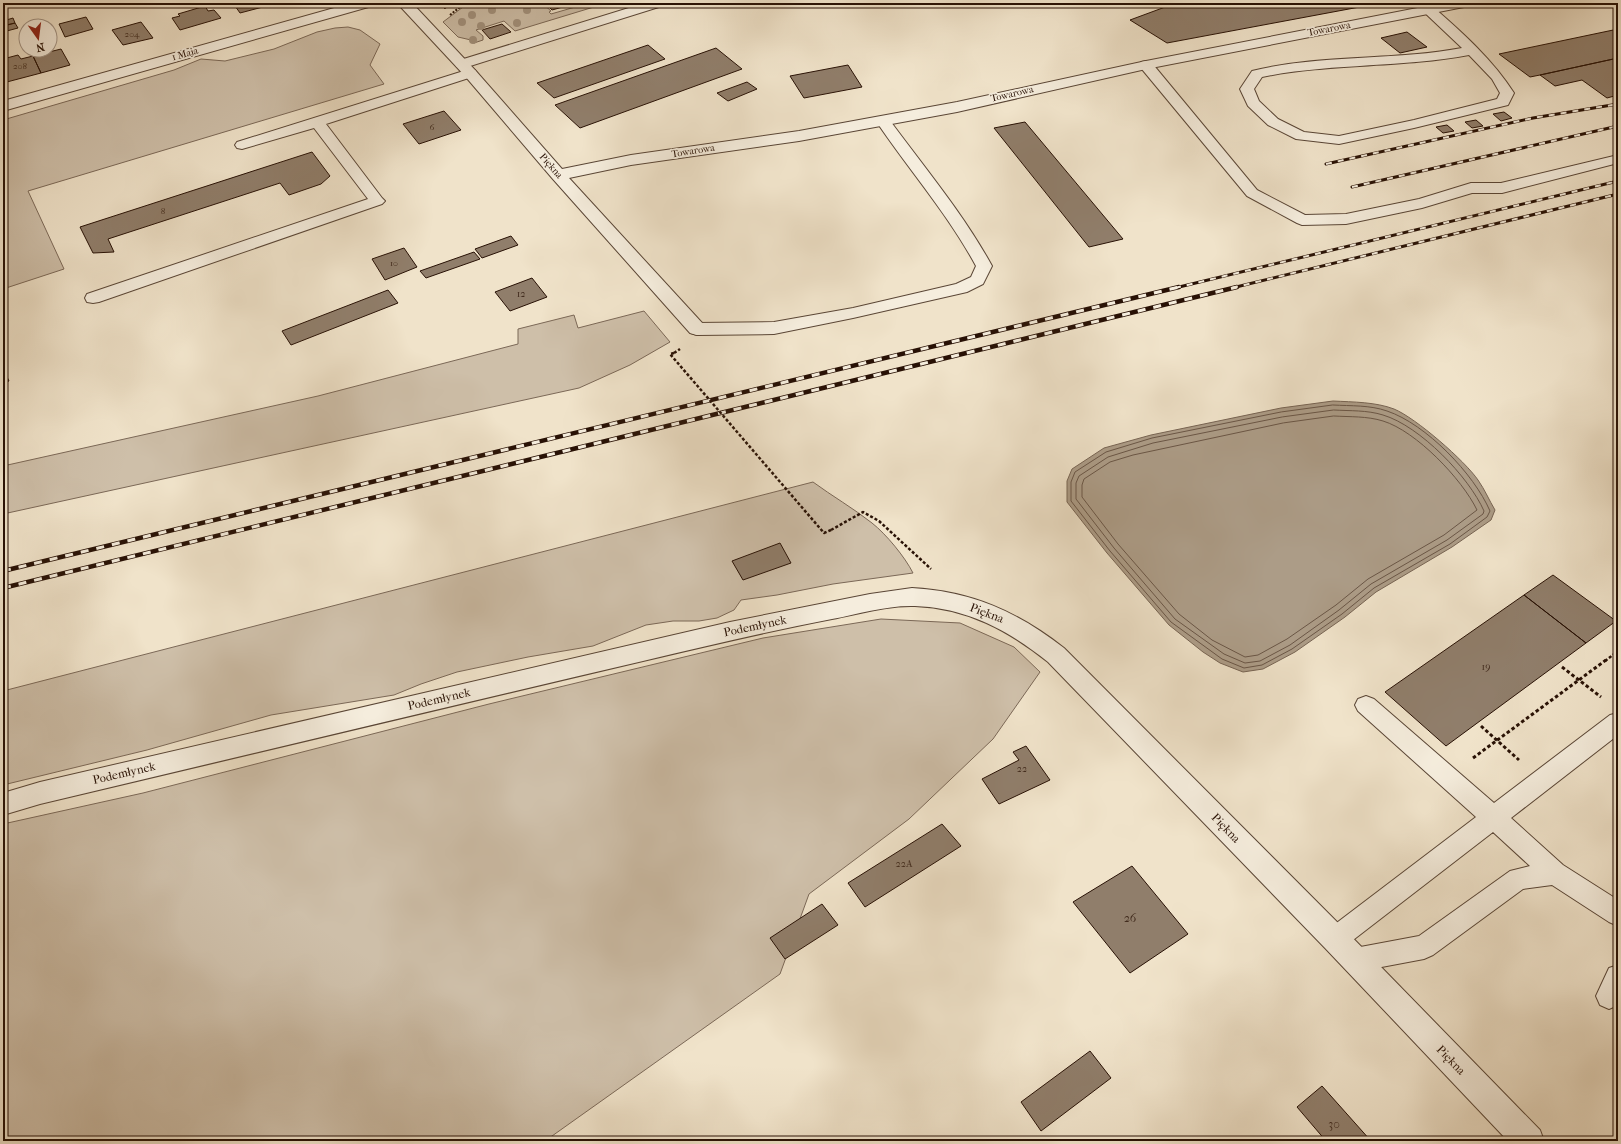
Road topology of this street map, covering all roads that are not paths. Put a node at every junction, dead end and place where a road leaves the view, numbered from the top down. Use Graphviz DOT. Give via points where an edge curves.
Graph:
graph roads {
  1 [pos="367,3"];
  2 [pos="404,3"];
  3 [pos="658,3"];
  4 [pos="1464,3"];
  5 [pos="1429,10"];
  6 [pos="1470,51"];
  7 [pos="1146,65"];
  8 [pos="466,69"];
  9 [pos="3,106"];
  10 [pos="883,121"];
  11 [pos="317,122"];
  12 [pos="242,146"];
  13 [pos="1618,160"];
  14 [pos="558,175"];
  15 [pos="93,298"];
  16 [pos="697,329"];
  17 [pos="877,602"];
  18 [pos="1366,705"];
  19 [pos="1618,722"];
  20 [pos="3,804"];
  21 [pos="1494,817"];
  22 [pos="1555,873"];
  23 [pos="1618,914"];
  24 [pos="1335,939"];
  25 [pos="1355,960"];
  26 [pos="1529,1141"];
  1 -- 9 [label="street, 1 Maja"];
  2 -- 8 [label="street, Piękna"];
  3 -- 8 [label="lane"];
  4 -- 5 [label="street, Towarowa"];
  5 -- 6 [label="lane" via="1452,30"];
  5 -- 7 [label="street, Towarowa"];
  6 -- 6 [label="lane" via="1497,77 1507,92 1503,102 1339,140 1301,136 1273,122 1253,103 1247,89 1257,74 1282,69 1450,55"];
  7 -- 10 [label="street, Towarowa"];
  7 -- 13 [label="lane" via="1252,193 1302,220 1346,219 1422,203 1471,188 1502,188"];
  8 -- 11 [label="lane"];
  8 -- 14 [label="street, Piękna"];
  10 -- 14 [label="street, Towarowa" via="631,160"];
  10 -- 16 [label="lane" via="971,240 984,266 977,280 961,288 774,328"];
  11 -- 12 [label="lane"];
  11 -- 15 [label="lane" via="377,201"];
  14 -- 16 [label="street, Piękna"];
  17 -- 20 [label="street, Podemłynek" via="572,668 40,793"];
  17 -- 24 [label="street, Piękna" via="910,597 937,598 964,604 991,613 1038,639"];
  18 -- 21 [label="lane"];
  19 -- 21 [label="lane"];
  21 -- 22 [label="lane"];
  21 -- 24 [label="lane"];
  22 -- 23 [label="lane"];
  22 -- 25 [label="lane" via="1518,879 1424,947"];
  24 -- 25 [label="street, Piękna"];
  25 -- 26 [label="street, Piękna"];
}
